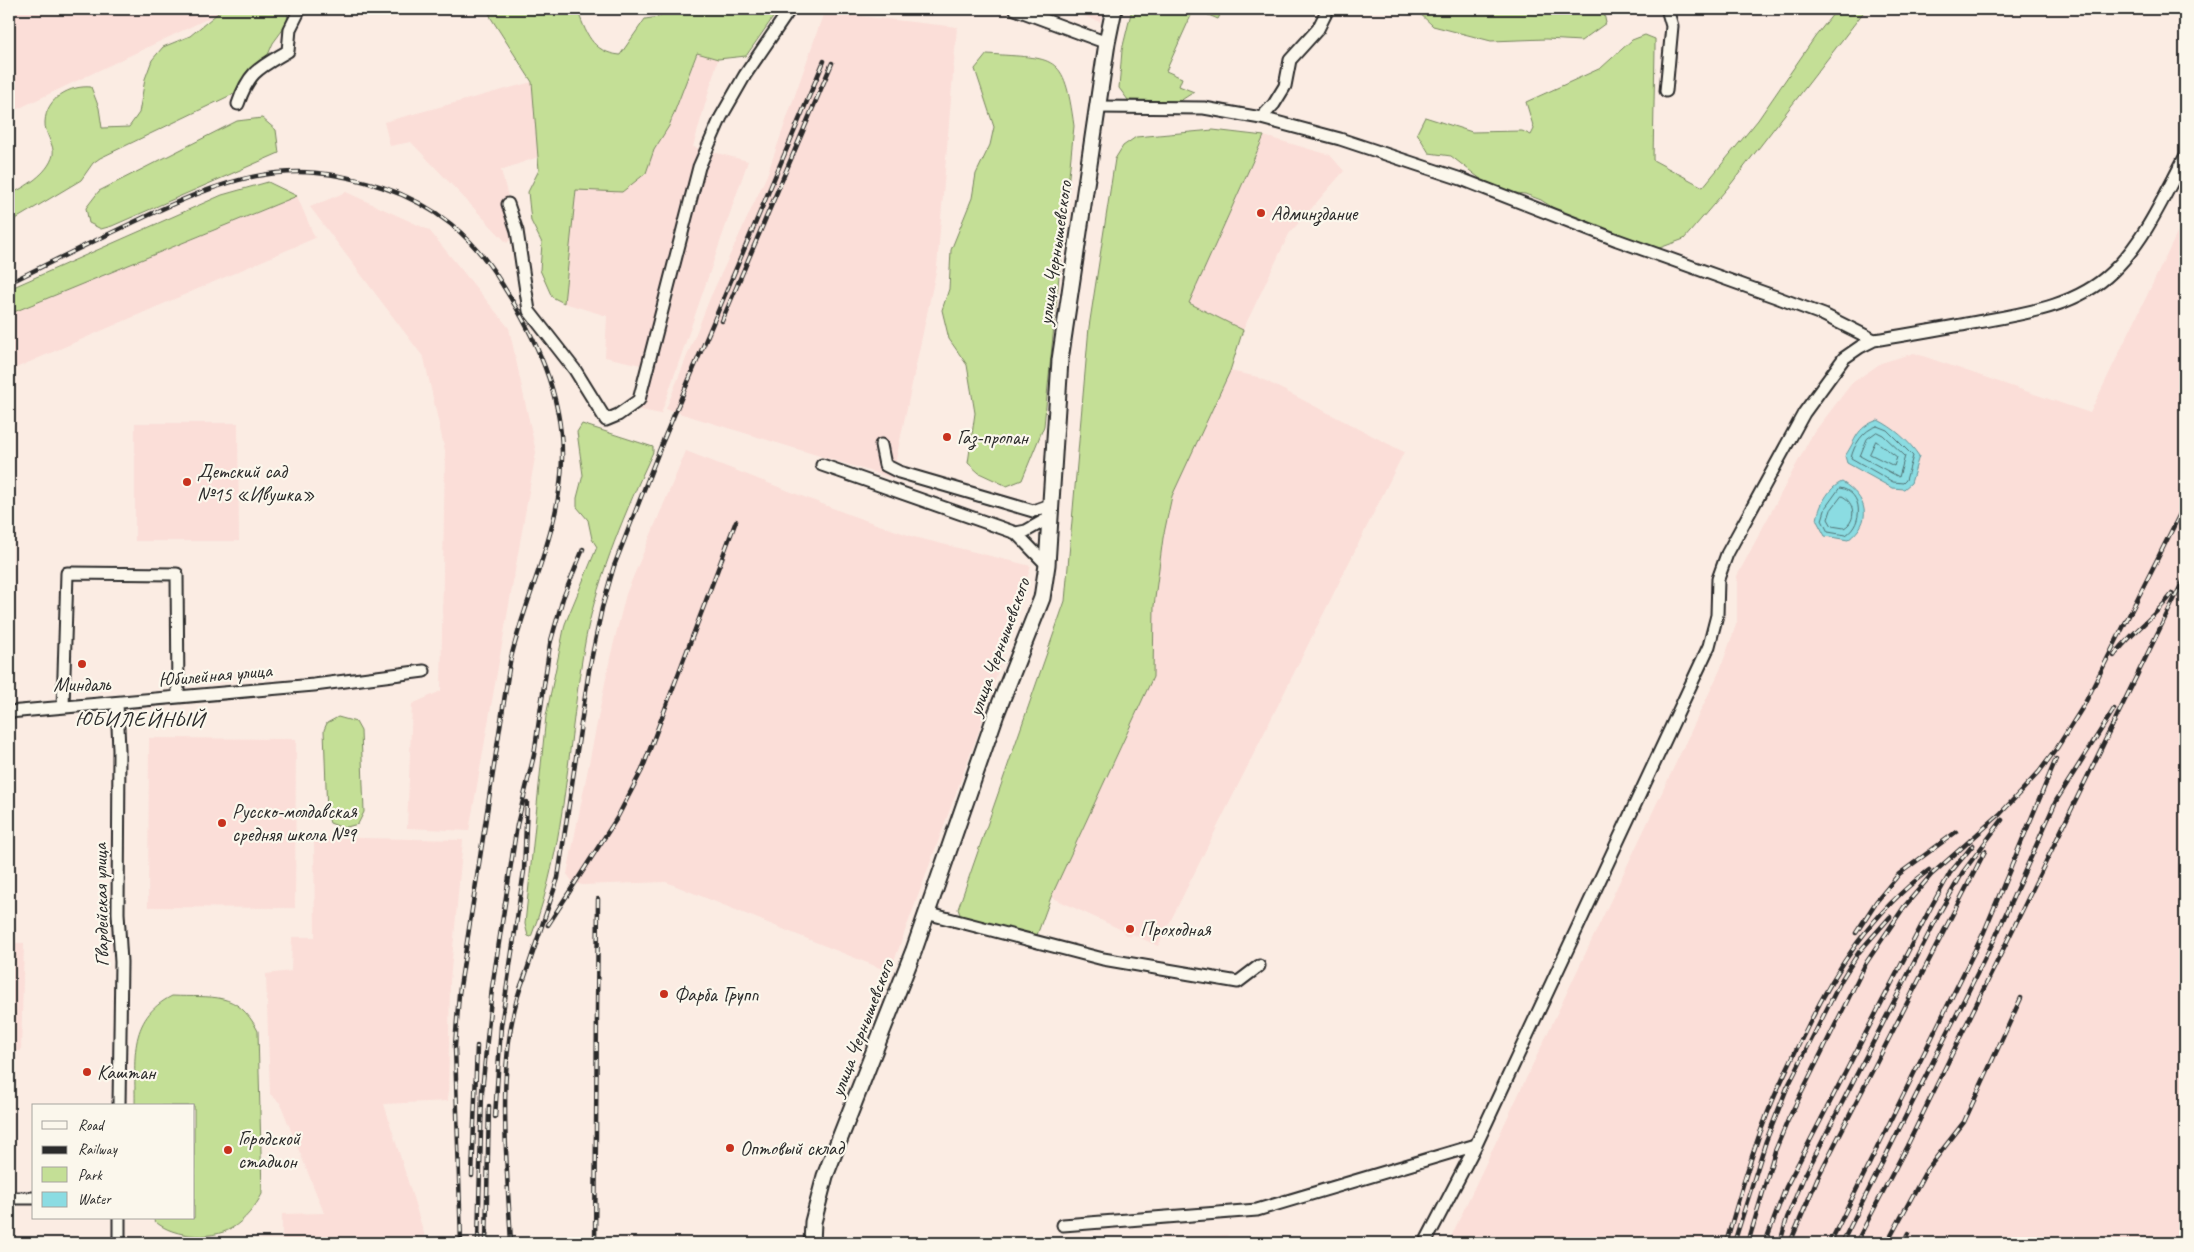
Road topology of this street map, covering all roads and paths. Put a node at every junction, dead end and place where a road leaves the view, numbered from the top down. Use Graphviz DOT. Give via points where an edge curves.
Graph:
graph roads {
  1 [pos="300,9"];
  2 [pos="790,9"];
  3 [pos="1015,9"];
  4 [pos="1114,9"];
  5 [pos="1328,9"];
  6 [pos="1667,9"];
  7 [pos="1107,43"];
  8 [pos="1666,91"];
  9 [pos="238,104"];
  10 [pos="1098,107"];
  11 [pos="1261,118"];
  12 [pos="2185,157"];
  13 [pos="508,204"];
  14 [pos="1874,340"];
  15 [pos="881,445"];
  16 [pos="822,465"];
  17 [pos="1050,512"];
  18 [pos="1016,533"];
  19 [pos="1047,565"];
  20 [pos="424,672"];
  21 [pos="178,696"];
  22 [pos="117,703"];
  23 [pos="64,707"];
  24 [pos="9,712"];
  25 [pos="926,913"];
  26 [pos="1259,966"];
  27 [pos="119,1104"];
  28 [pos="1476,1145"];
  29 [pos="9,1198"];
  30 [pos="32,1198"];
  31 [pos="119,1220"];
  32 [pos="1063,1225"];
  33 [pos="119,1243"];
  34 [pos="812,1243"];
  35 [pos="1425,1243"];
  1 -- 9 [label="street" via="290,30 288,51 257,70 245,83"];
  2 -- 13 [label="street" via="720,117 699,167 639,400 618,415 606,420 575,370 529,311 517,231"];
  3 -- 7 [label="street"];
  4 -- 7 [label="main road, улица Чернышевского"];
  5 -- 11 [label="street" via="1309,41 1290,60 1285,86"];
  6 -- 8 [label="street" via="1672,26"];
  7 -- 10 [label="main road, улица Чернышевского"];
  10 -- 11 [label="street" via="1204,108"];
  10 -- 17 [label="main road, улица Чернышевского" via="1063,335"];
  11 -- 14 [label="street" via="1332,136 1461,179 1824,315"];
  12 -- 14 [label="street" via="2135,245 2113,272 2096,286 2074,298 2026,313"];
  14 -- 28 [label="street" via="1844,358 1815,397 1727,554 1718,579 1717,614 1709,646"];
  15 -- 17 [label="street" via="885,465 899,472 1033,511"];
  16 -- 18 [label="street"];
  17 -- 18 [label="street" via="1026,531"];
  17 -- 19 [label="main road, улица Чернышевского"];
  18 -- 19 [label="street"];
  19 -- 25 [label="main road, улица Чернышевского" via="1042,598 996,714"];
  20 -- 21 [label="street, Юбилейная улица"];
  21 -- 22 [label="street, Юбилейная улица"];
  21 -- 23 [label="street" via="177,574 67,573"];
  22 -- 23 [label="street, Юбилейная улица"];
  22 -- 27 [label="street, Гвардейская улица" via="121,962"];
  23 -- 24 [label="street, Юбилейная улица"];
  25 -- 26 [label="street" via="1103,959 1238,982"];
  25 -- 34 [label="main road, улица Чернышевского" via="825,1176 813,1222"];
  28 -- 32 [label="street" via="1257,1210"];
  28 -- 35 [label="street"];
  29 -- 30 [label="street"];
  31 -- 33 [label="street"];
}
